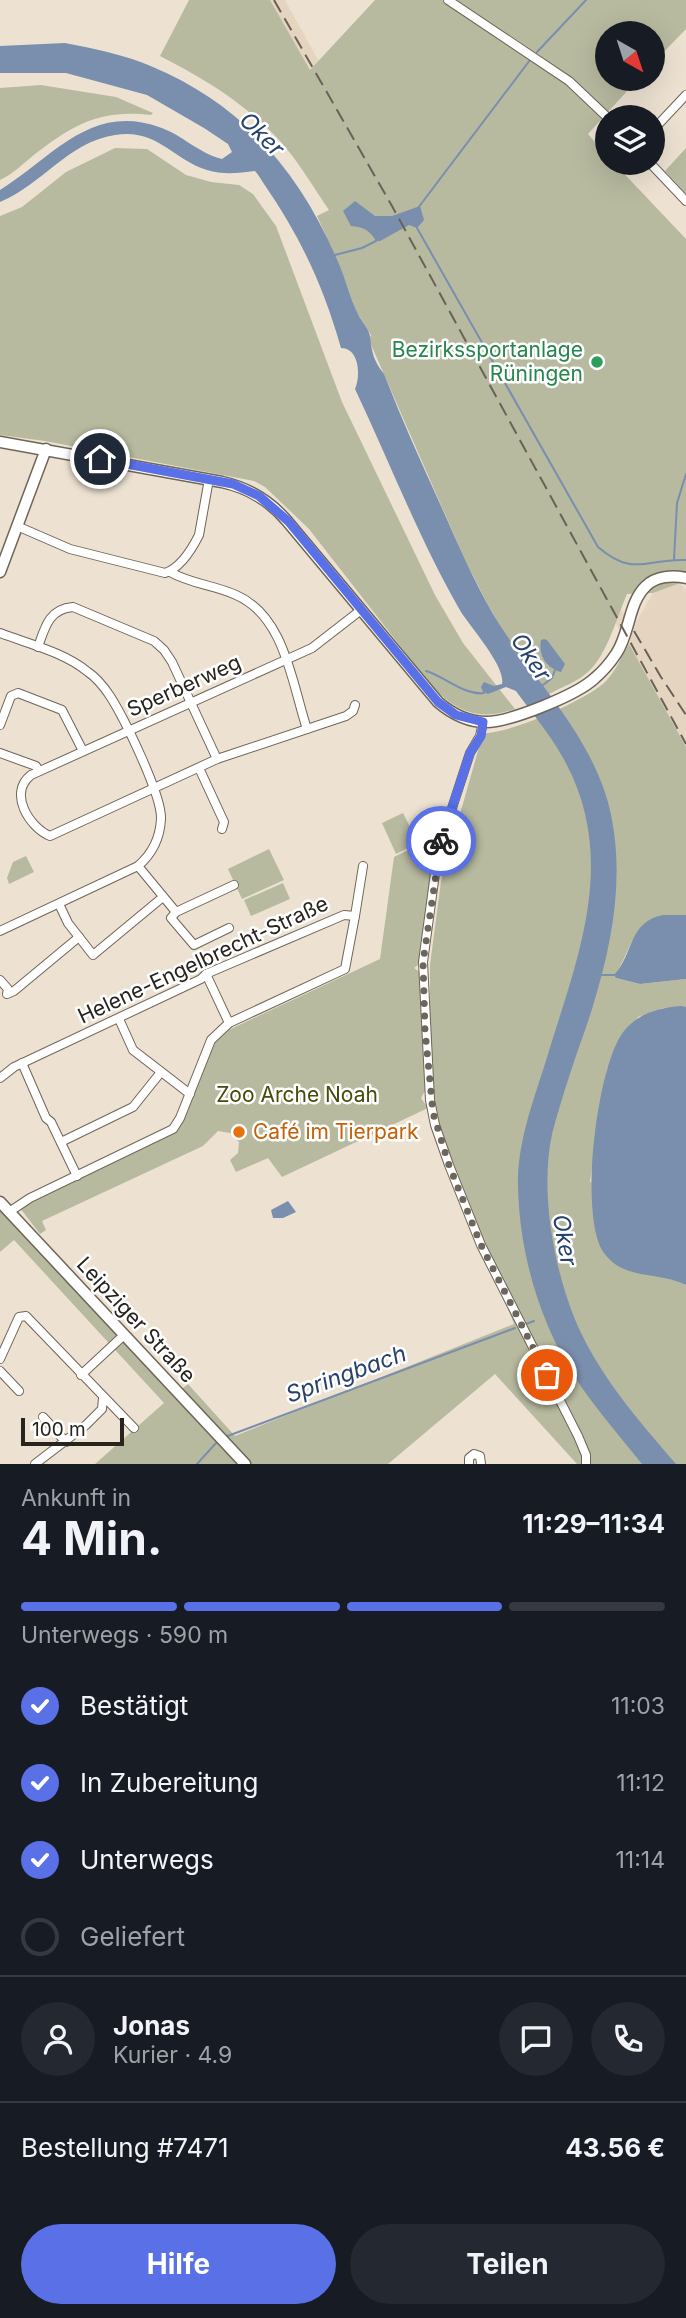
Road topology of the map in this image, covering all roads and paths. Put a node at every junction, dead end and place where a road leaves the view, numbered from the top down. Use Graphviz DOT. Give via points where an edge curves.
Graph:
graph roads {
  1 [pos="448,0"];
  2 [pos="686,94"];
  3 [pos="595,106"];
  4 [pos="665,117"];
  5 [pos="661,175"];
  6 [pos="686,201"];
  7 [pos="0,442"];
  8 [pos="46,449"];
  9 [pos="209,479"];
  10 [pos="17,526"];
  11 [pos="0,572"];
  12 [pos="170,572"];
  13 [pos="686,578"];
  14 [pos="361,610"];
  15 [pos="0,633"];
  16 [pos="38,647"];
  17 [pos="286,660"];
  18 [pos="190,701"];
  19 [pos="355,705"];
  20 [pos="483,722"];
  21 [pos="0,724"];
  22 [pos="307,729"];
  23 [pos="127,730"];
  24 [pos="83,751"];
  25 [pos="0,752"];
  26 [pos="217,759"];
  27 [pos="199,768"];
  28 [pos="39,771"];
  29 [pos="155,789"];
  30 [pos="222,829"];
  31 [pos="138,866"];
  32 [pos="363,866"];
  33 [pos="234,884"];
  34 [pos="163,897"];
  35 [pos="59,904"];
  36 [pos="176,912"];
  37 [pos="355,916"];
  38 [pos="229,928"];
  39 [pos="0,931"];
  40 [pos="79,937"];
  41 [pos="206,974"];
  42 [pos="0,980"];
  43 [pos="119,1019"];
  44 [pos="229,1023"];
  45 [pos="22,1063"];
  46 [pos="161,1072"];
  47 [pos="0,1078"];
  48 [pos="190,1094"];
  49 [pos="61,1142"];
  50 [pos="77,1176"];
  51 [pos="0,1202"];
  52 [pos="9,1212"];
  53 [pos="124,1335"];
  54 [pos="0,1359"];
  55 [pos="0,1371"];
  56 [pos="81,1375"];
  57 [pos="19,1391"];
  58 [pos="103,1398"];
  59 [pos="43,1417"];
  60 [pos="134,1428"];
  61 [pos="66,1442"];
  62 [pos="35,1464"];
  63 [pos="245,1464"];
  64 [pos="469,1464"];
  65 [pos="481,1464"];
  66 [pos="586,1464"];
  1 -- 3 [label="street" via="569,81"];
  2 -- 4 [label="street"];
  5 -- 6 [label="street"];
  7 -- 8 [label="street"];
  8 -- 9 [label="street"];
  8 -- 10 [label="street"];
  9 -- 12 [label="street" via="199,535"];
  9 -- 14 [label="street" via="242,487 274,507"];
  10 -- 11 [label="street"];
  10 -- 12 [label="street" via="70,550"];
  12 -- 17 [label="street" via="249,601 271,625"];
  13 -- 20 [label="street" via="668,576 648,583 637,599 617,653 594,679 519,715"];
  14 -- 17 [label="street, Sperberweg" via="323,641"];
  14 -- 20 [label="street" via="438,702 456,715"];
  15 -- 16 [label="street"];
  16 -- 18 [label="street" via="51,615 66,608 80,609 159,645"];
  16 -- 23 [label="street" via="71,660 96,678"];
  17 -- 18 [label="street, Sperberweg"];
  17 -- 22 [label="street"];
  18 -- 23 [label="street, Sperberweg"];
  18 -- 26 [label="street"];
  19 -- 22 [label="street" via="346,716"];
  20 -- 66 [label="street" via="438,852 423,962 430,1100 445,1155 481,1245 578,1436"];
  21 -- 24 [label="street" via="11,696 18,693 62,710"];
  22 -- 26 [label="street"];
  23 -- 24 [label="street, Sperberweg"];
  23 -- 29 [label="street"];
  24 -- 28 [label="street, Sperberweg"];
  25 -- 28 [label="street"];
  26 -- 27 [label="street"];
  27 -- 29 [label="street"];
  27 -- 30 [label="street" via="224,822"];
  28 -- 29 [label="street, Sperberweg" via="27,777 21,799 31,822 50,836"];
  29 -- 31 [label="street" via="160,829 152,850"];
  31 -- 34 [label="street"];
  31 -- 35 [label="street"];
  32 -- 37 [label="street, Helene-Engelbrecht-Straße"];
  33 -- 36 [label="street"];
  34 -- 36 [label="street"];
  34 -- 40 [label="street" via="93,955"];
  35 -- 39 [label="street"];
  35 -- 40 [label="street"];
  36 -- 38 [label="street" via="171,918 194,944"];
  37 -- 41 [label="street, Helene-Engelbrecht-Straße" via="344,915"];
  37 -- 44 [label="street" via="345,969"];
  40 -- 42 [label="street" via="14,991 7,994"];
  41 -- 43 [label="street, Helene-Engelbrecht-Straße"];
  41 -- 44 [label="street"];
  43 -- 45 [label="street, Helene-Engelbrecht-Straße"];
  43 -- 46 [label="street" via="133,1050"];
  44 -- 48 [label="street" via="211,1040"];
  45 -- 47 [label="street, Helene-Engelbrecht-Straße"];
  45 -- 49 [label="street"];
  46 -- 48 [label="street"];
  46 -- 49 [label="street" via="134,1107"];
  48 -- 50 [label="street" via="173,1129"];
  49 -- 50 [label="street"];
  50 -- 52 [label="street"];
  51 -- 52 [label="street, Leipziger Straße"];
  52 -- 53 [label="street, Leipziger Straße"];
  53 -- 56 [label="street"];
  53 -- 63 [label="street, Leipziger Straße"];
  54 -- 56 [label="street" via="19,1317 26,1316"];
  55 -- 57 [label="street"];
  56 -- 58 [label="street"];
  58 -- 60 [label="street"];
  58 -- 61 [label="street" via="102,1409"];
  59 -- 61 [label="street"];
  61 -- 62 [label="street"];
  64 -- 65 [label="street" via="470,1456 476,1454"];
}
